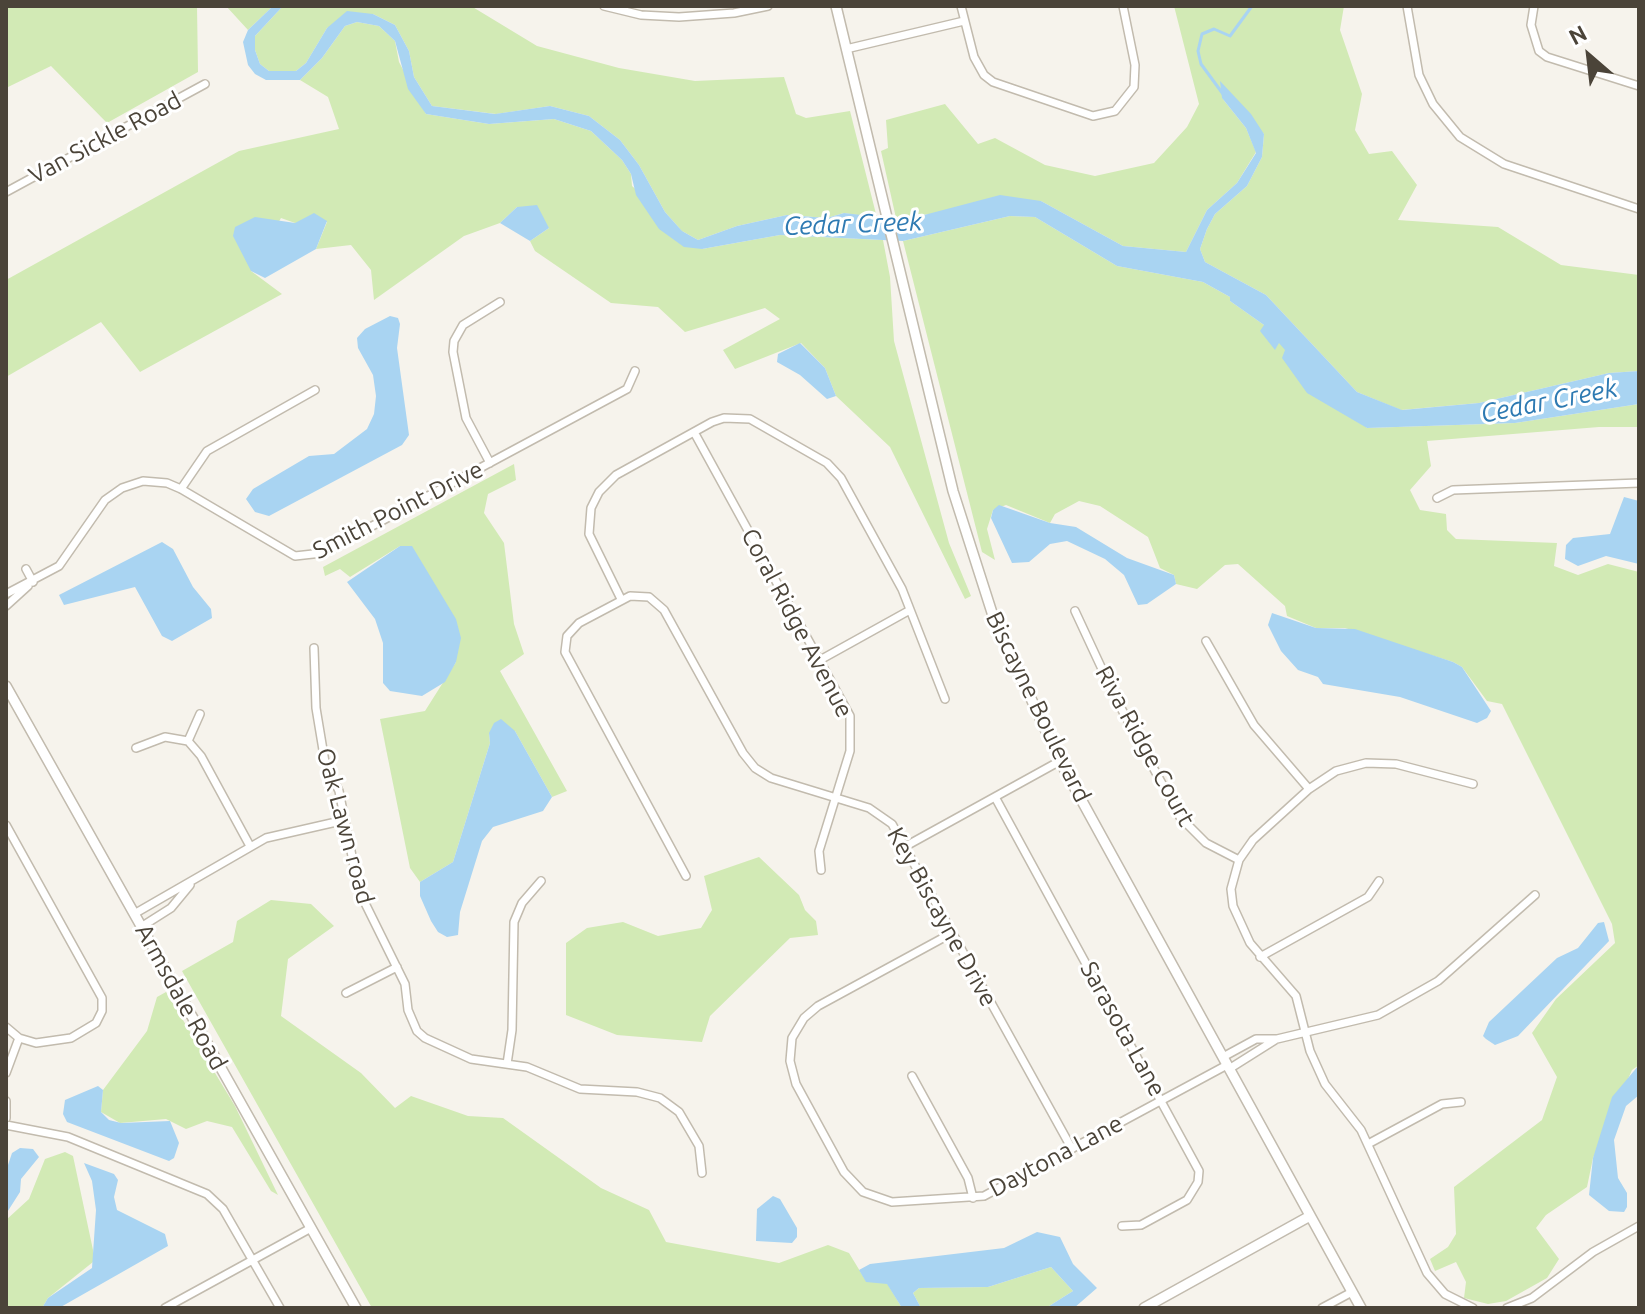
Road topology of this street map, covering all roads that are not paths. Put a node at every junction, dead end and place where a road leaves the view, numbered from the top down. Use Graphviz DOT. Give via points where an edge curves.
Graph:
graph roads {
  1 [pos="604,6"];
  2 [pos="714,6"];
  3 [pos="768,6"];
  4 [pos="836,6"];
  5 [pos="961,6"];
  6 [pos="1123,6"];
  7 [pos="1407,6"];
  8 [pos="1534,6"];
  9 [pos="717,15"];
  10 [pos="964,21"];
  11 [pos="846,49"];
  12 [pos="205,84"];
  13 [pos="1639,86"];
  14 [pos="6,192"];
  15 [pos="1639,209"];
  16 [pos="500,302"];
  17 [pos="635,371"];
  18 [pos="315,390"];
  19 [pos="694,432"];
  20 [pos="490,463"];
  21 [pos="1639,483"];
  22 [pos="181,489"];
  23 [pos="1437,498"];
  24 [pos="26,569"];
  25 [pos="33,582"];
  26 [pos="6,594"];
  27 [pos="621,599"];
  28 [pos="6,606"];
  29 [pos="910,610"];
  30 [pos="1075,611"];
  31 [pos="1206,641"];
  32 [pos="314,648"];
  33 [pos="820,660"];
  34 [pos="6,686"];
  35 [pos="945,699"];
  36 [pos="200,714"];
  37 [pos="188,741"];
  38 [pos="136,748"];
  39 [pos="1060,761"];
  40 [pos="1473,784"];
  41 [pos="1309,789"];
  42 [pos="835,797"];
  43 [pos="995,797"];
  44 [pos="345,820"];
  45 [pos="6,825"];
  46 [pos="250,846"];
  47 [pos="906,846"];
  48 [pos="1239,860"];
  49 [pos="821,870"];
  50 [pos="686,876"];
  51 [pos="194,879"];
  52 [pos="541,881"];
  53 [pos="1379,881"];
  54 [pos="1535,895"];
  55 [pos="134,914"];
  56 [pos="141,927"];
  57 [pos="952,933"];
  58 [pos="1260,957"];
  59 [pos="397,967"];
  60 [pos="346,993"];
  61 [pos="6,1027"];
  62 [pos="1305,1031"];
  63 [pos="19,1038"];
  64 [pos="1277,1039"];
  65 [pos="507,1064"];
  66 [pos="1226,1064"];
  67 [pos="6,1073"];
  68 [pos="912,1076"];
  69 [pos="1162,1100"];
  70 [pos="6,1101"];
  71 [pos="1461,1102"];
  72 [pos="6,1118"];
  73 [pos="6,1125"];
  74 [pos="1368,1144"];
  75 [pos="1072,1149"];
  76 [pos="702,1173"];
  77 [pos="973,1198"];
  78 [pos="1310,1216"];
  79 [pos="1122,1226"];
  80 [pos="311,1228"];
  81 [pos="1638,1229"];
  82 [pos="252,1260"];
  83 [pos="1352,1292"];
  84 [pos="165,1308"];
  85 [pos="280,1308"];
  86 [pos="356,1308"];
  87 [pos="1144,1308"];
  88 [pos="1322,1308"];
  89 [pos="1361,1308"];
  90 [pos="1473,1308"];
  91 [pos="1507,1308"];
  1 -- 9 [label="street" via="662,17"];
  2 -- 9 [label="street"];
  3 -- 9 [label="street"];
  4 -- 11 [label="street, Biscayne Boulevard"];
  5 -- 10 [label="street"];
  6 -- 10 [label="street" via="1134,87 1115,111 1093,116 993,82 978,66"];
  7 -- 15 [label="street" via="1419,75 1433,104 1460,137 1504,164"];
  8 -- 13 [label="street" via="1534,43 1547,57"];
  10 -- 11 [label="street"];
  11 -- 39 [label="street, Biscayne Boulevard" via="953,491 1017,674"];
  12 -- 14 [label="street, Van Sickle Road"];
  16 -- 20 [label="street" via="463,325 453,352 462,408"];
  17 -- 20 [label="street, Smith Point Drive" via="627,389"];
  18 -- 22 [label="street" via="213,446"];
  19 -- 27 [label="street" via="603,486 589,520 594,549"];
  19 -- 29 [label="street" via="738,417 760,423 835,469"];
  19 -- 33 [label="street, Coral Ridge Avenue"];
  20 -- 22 [label="street, Smith Point Drive" via="309,557 286,552"];
  21 -- 23 [label="street" via="1453,490"];
  22 -- 25 [label="street, Smith Point Drive" via="143,481 113,493 66,560"];
  24 -- 25 [label="street"];
  25 -- 26 [label="street, Smith Point Drive"];
  25 -- 28 [label="street"];
  27 -- 42 [label="street, Key Biscayne Drive" via="649,597 664,610 749,762 771,778"];
  27 -- 50 [label="street" via="572,629 565,652"];
  29 -- 33 [label="street"];
  29 -- 35 [label="street"];
  30 -- 48 [label="street, Riva Ridge Court" via="1180,817 1206,843"];
  31 -- 41 [label="street" via="1254,725"];
  32 -- 44 [label="street, Oak Lawn road" via="317,719"];
  33 -- 42 [label="street, Coral Ridge Avenue" via="852,726"];
  34 -- 55 [label="street, Armsdale Road"];
  36 -- 37 [label="street"];
  37 -- 38 [label="street" via="165,737"];
  37 -- 46 [label="street"];
  39 -- 43 [label="street"];
  39 -- 66 [label="street, Biscayne Boulevard"];
  40 -- 41 [label="street" via="1381,762 1336,771"];
  41 -- 48 [label="street" via="1253,840"];
  42 -- 47 [label="street, Key Biscayne Drive" via="878,812"];
  42 -- 49 [label="street, Coral Ridge Avenue" via="819,851"];
  43 -- 47 [label="street"];
  43 -- 69 [label="street, Sarasota Lane"];
  44 -- 46 [label="street" via="281,833"];
  44 -- 59 [label="street, Oak Lawn road" via="359,891"];
  45 -- 63 [label="street" via="102,998 96,1023 85,1032 54,1043"];
  46 -- 51 [label="street"];
  47 -- 57 [label="street, Key Biscayne Drive"];
  48 -- 58 [label="street" via="1231,889 1233,906"];
  51 -- 55 [label="street"];
  51 -- 56 [label="street" via="171,908"];
  52 -- 65 [label="street" via="514,922"];
  53 -- 58 [label="street" via="1368,897"];
  54 -- 62 [label="street, Daytona Lane" via="1429,987 1366,1019"];
  55 -- 56 [label="street, Armsdale Road"];
  56 -- 80 [label="street, Armsdale Road"];
  57 -- 75 [label="street, Key Biscayne Drive"];
  57 -- 77 [label="street, Daytona Lane" via="818,1006 792,1038 790,1061 796,1084 848,1179 873,1197 892,1202"];
  58 -- 62 [label="street" via="1296,996"];
  59 -- 60 [label="street"];
  59 -- 65 [label="street, Oak Lawn road" via="408,993 411,1021 425,1038 471,1059"];
  61 -- 63 [label="street"];
  62 -- 64 [label="street, Daytona Lane"];
  62 -- 74 [label="street" via="1325,1084"];
  63 -- 67 [label="street"];
  64 -- 66 [label="street"];
  64 -- 66 [label="street, Daytona Lane" via="1256,1039"];
  65 -- 76 [label="street, Oak Lawn road" via="580,1089 660,1098 679,1112 699,1146"];
  66 -- 69 [label="street, Daytona Lane"];
  66 -- 78 [label="street, Biscayne Boulevard"];
  68 -- 77 [label="street" via="968,1178"];
  69 -- 75 [label="street, Daytona Lane"];
  69 -- 79 [label="street, Sarasota Lane" via="1195,1160 1198,1182 1187,1200 1141,1225"];
  70 -- 72 [label="street"];
  71 -- 74 [label="street" via="1442,1104"];
  73 -- 82 [label="street" via="68,1137 198,1188 223,1209"];
  74 -- 90 [label="street" via="1427,1273 1445,1294"];
  75 -- 77 [label="street, Daytona Lane" via="995,1192"];
  78 -- 83 [label="street, Biscayne Boulevard"];
  78 -- 87 [label="street"];
  80 -- 82 [label="street"];
  80 -- 86 [label="street, Armsdale Road"];
  81 -- 91 [label="street" via="1593,1252 1532,1298"];
  82 -- 84 [label="street"];
  82 -- 85 [label="street"];
  83 -- 88 [label="street"];
  83 -- 89 [label="street, Biscayne Boulevard"];
}
